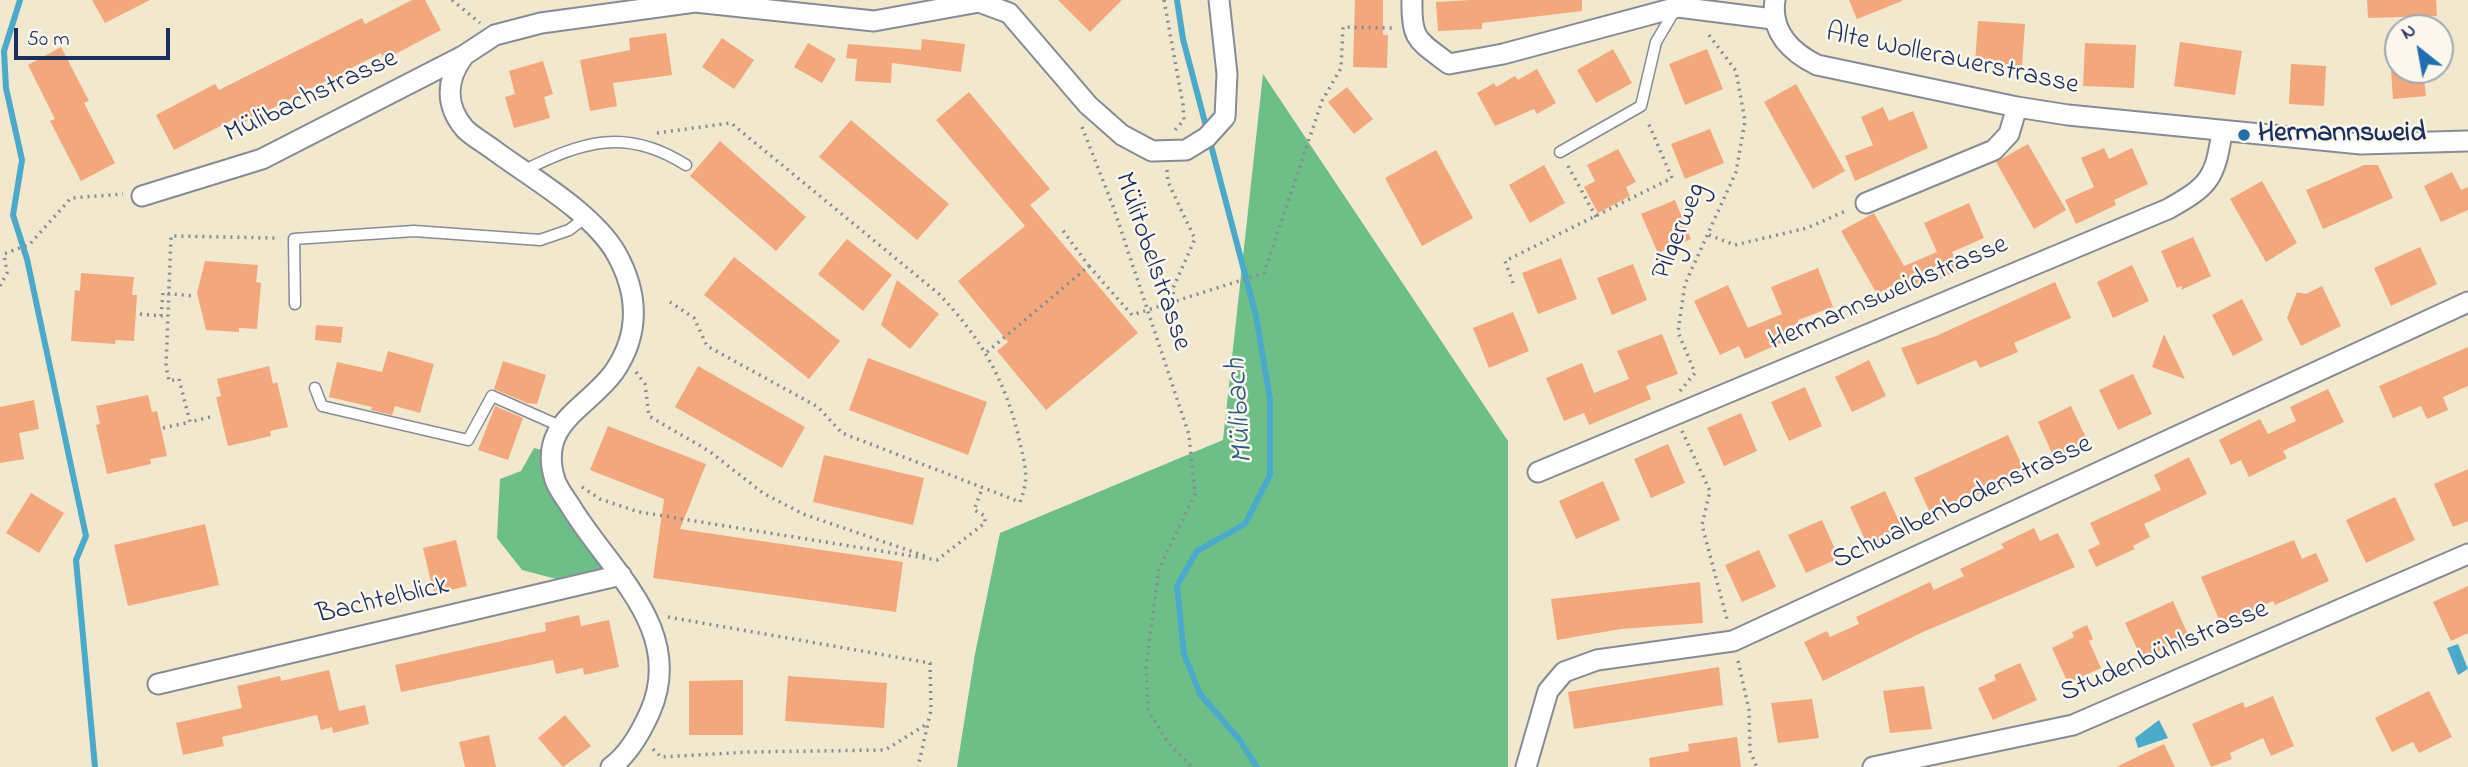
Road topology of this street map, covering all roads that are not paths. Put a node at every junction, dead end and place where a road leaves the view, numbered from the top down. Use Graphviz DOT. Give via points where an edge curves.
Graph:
graph roads {
  1 [pos="1219,0"];
  2 [pos="1412,0"];
  3 [pos="978,1"];
  4 [pos="1684,5"];
  5 [pos="1774,9"];
  6 [pos="463,56"];
  7 [pos="2017,107"];
  8 [pos="2222,132"];
  9 [pos="2468,141"];
  10 [pos="1560,152"];
  11 [pos="686,165"];
  12 [pos="522,171"];
  13 [pos="142,196"];
  14 [pos="1866,203"];
  15 [pos="585,218"];
  16 [pos="2468,302"];
  17 [pos="295,304"];
  18 [pos="315,388"];
  19 [pos="561,426"];
  20 [pos="1538,472"];
  21 [pos="2468,554"];
  22 [pos="621,575"];
  23 [pos="158,684"];
  24 [pos="611,767"];
  25 [pos="1526,767"];
  26 [pos="1873,767"];
  1 -- 3 [label="street, Mülibachstrasse" via="1227,74 1225,117 1208,138 1186,150 1152,151 1122,135 1088,105 1009,13"];
  2 -- 4 [label="street, Alte Wollerauerstrasse" via="1411,28 1449,64"];
  3 -- 6 [label="street, Mülibachstrasse" via="874,21 695,2 541,23 495,35"];
  4 -- 5 [label="street, Alte Wollerauerstrasse"];
  4 -- 10 [label="lane" via="1656,43 1641,106"];
  5 -- 7 [label="street, Alte Wollerauerstrasse" via="1792,49 1818,65"];
  6 -- 12 [label="street" via="451,74 449,96 464,128"];
  6 -- 13 [label="street, Mülibachstrasse" via="262,159"];
  7 -- 8 [label="street, Alte Wollerauerstrasse"];
  7 -- 14 [label="street" via="2009,134 1994,150"];
  8 -- 9 [label="street, Alte Wollerauerstrasse" via="2361,144"];
  8 -- 20 [label="street, Hermannsweidstrasse" via="2217,163 2201,190 2168,209"];
  11 -- 12 [label="lane" via="662,150 632,142 599,141"];
  12 -- 15 [label="street"];
  15 -- 17 [label="lane" via="569,230 540,240 414,231 294,239"];
  15 -- 19 [label="street" via="614,250 632,287 633,332 614,372"];
  16 -- 25 [label="street, Schwalbenbodenstrasse" via="1733,640 1597,660 1564,672 1548,691"];
  18 -- 19 [label="lane" via="322,406 468,440 492,396"];
  19 -- 22 [label="street" via="550,452 555,481"];
  21 -- 26 [label="street, Studenbühlstrasse" via="2073,724"];
  22 -- 23 [label="street, Bachtelblick"];
  22 -- 24 [label="street" via="645,613 661,652 657,696 640,735"];
}
